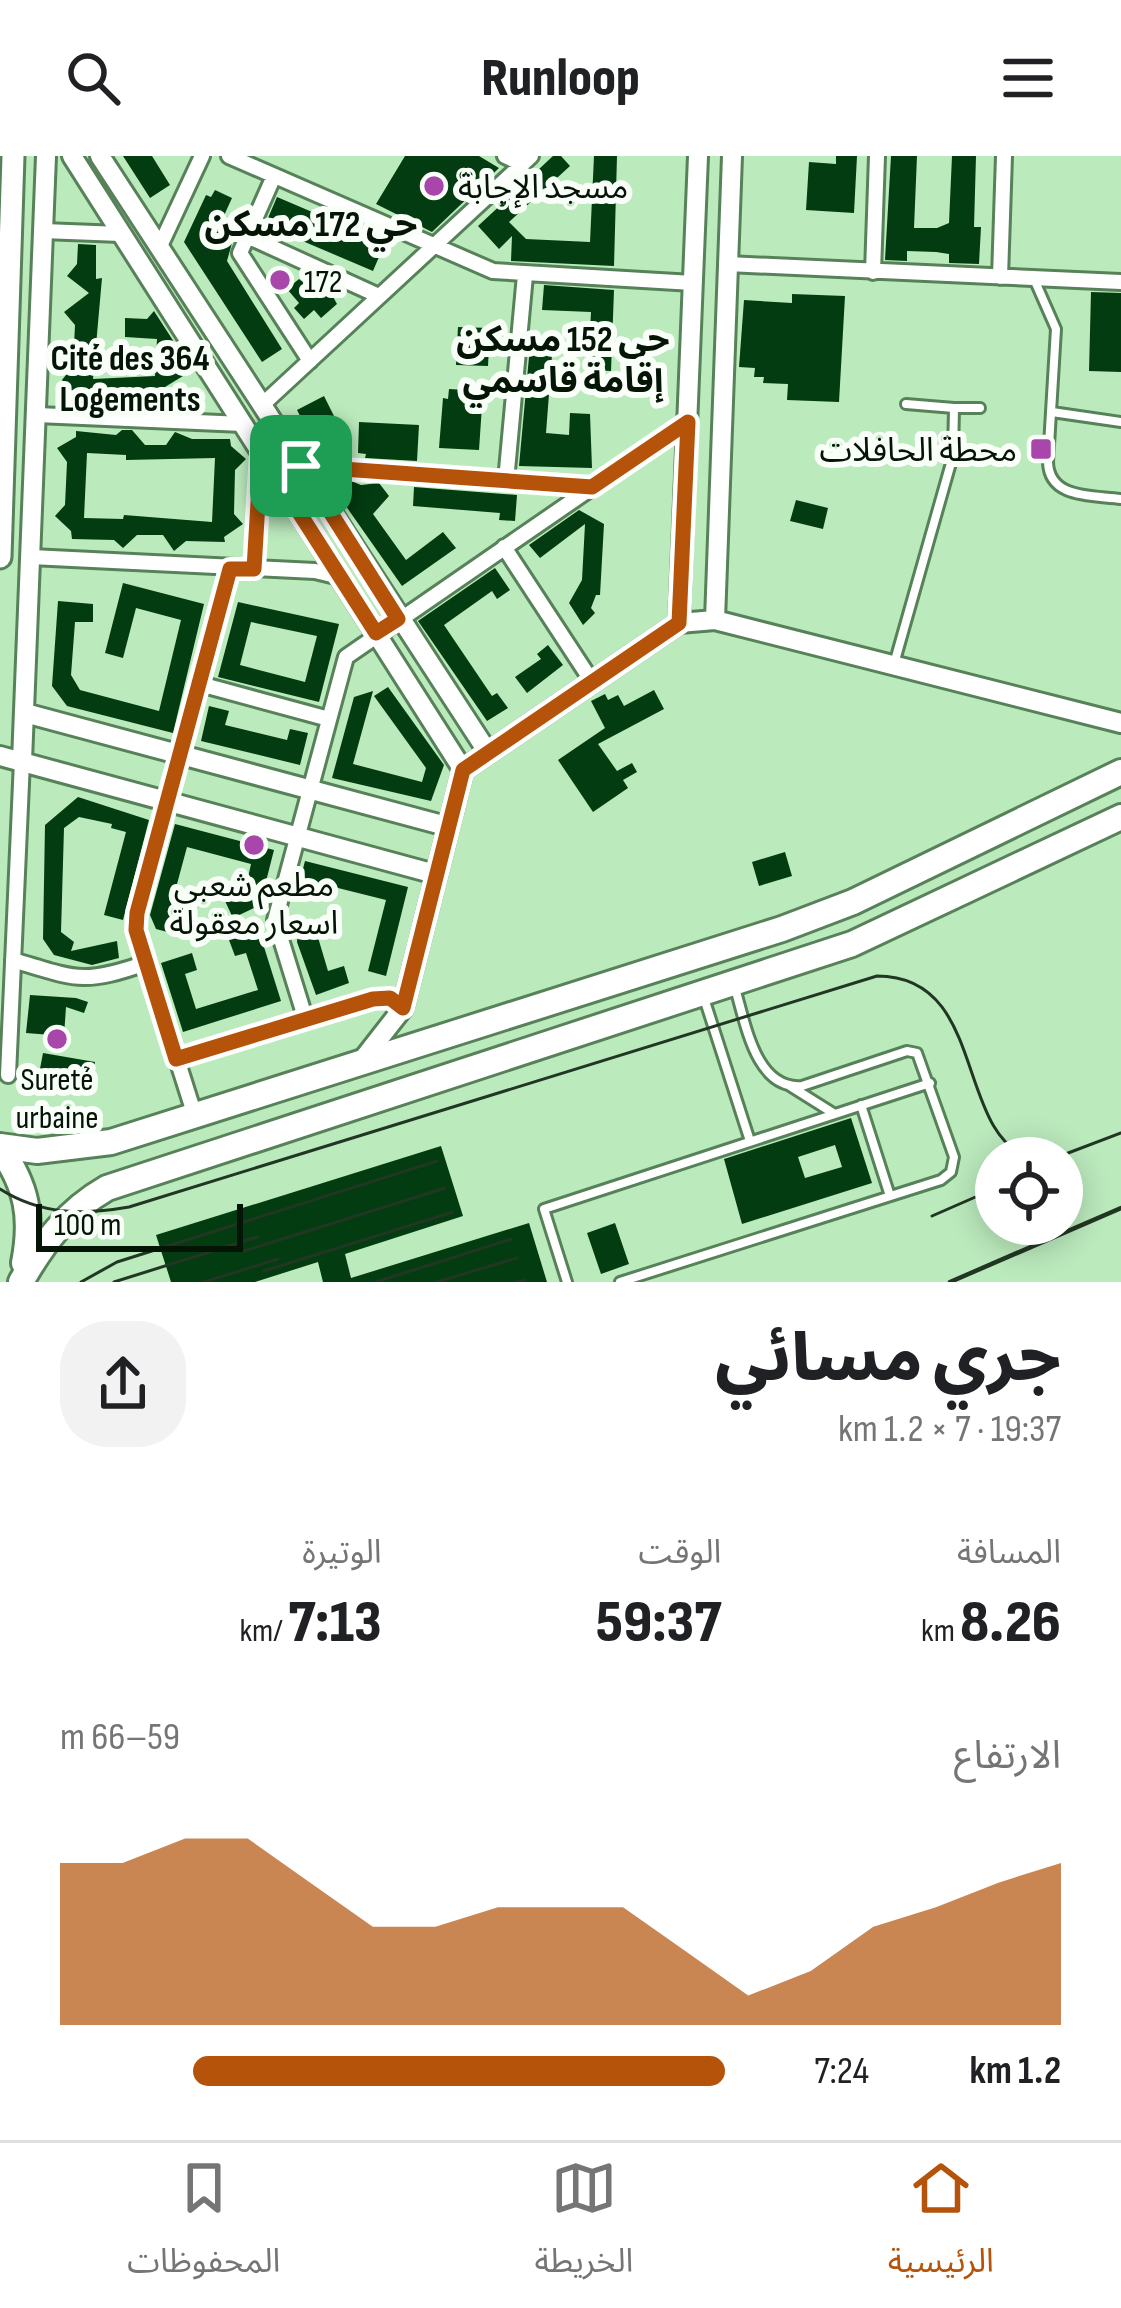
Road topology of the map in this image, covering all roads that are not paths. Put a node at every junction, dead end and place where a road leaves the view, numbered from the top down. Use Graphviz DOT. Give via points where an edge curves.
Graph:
graph roads {
  1 [pos="13,156"];
  2 [pos="46,156"];
  3 [pos="72,156"];
  4 [pos="100,156"];
  5 [pos="202,156"];
  6 [pos="229,156"];
  7 [pos="505,156"];
  8 [pos="698,156"];
  9 [pos="732,156"];
  10 [pos="877,156"];
  11 [pos="1004,156"];
  12 [pos="526,160"];
  13 [pos="274,176"];
  14 [pos="44,231"];
  15 [pos="122,234"];
  16 [pos="248,236"];
  17 [pos="160,247"];
  18 [pos="432,248"];
  19 [pos="728,264"];
  20 [pos="873,272"];
  21 [pos="525,275"];
  22 [pos="1000,278"];
  23 [pos="1034,279"];
  24 [pos="1121,282"];
  25 [pos="693,283"];
  26 [pos="379,296"];
  27 [pos="310,361"];
  28 [pos="906,404"];
  29 [pos="262,405"];
  30 [pos="980,407"];
  31 [pos="954,408"];
  32 [pos="1052,412"];
  33 [pos="37,415"];
  34 [pos="688,422"];
  35 [pos="1121,422"];
  36 [pos="243,424"];
  37 [pos="261,453"];
  38 [pos="301,466"];
  39 [pos="506,481"];
  40 [pos="592,487"];
  41 [pos="1121,499"];
  42 [pos="504,547"];
  43 [pos="0,557"];
  44 [pos="31,557"];
  45 [pos="230,569"];
  46 [pos="254,569"];
  47 [pos="340,577"];
  48 [pos="398,619"];
  49 [pos="715,620"];
  50 [pos="679,623"];
  51 [pos="376,633"];
  52 [pos="894,666"];
  53 [pos="592,680"];
  54 [pos="200,684"];
  55 [pos="25,713"];
  56 [pos="328,719"];
  57 [pos="1121,723"];
  58 [pos="487,751"];
  59 [pos="181,755"];
  60 [pos="0,756"];
  61 [pos="22,761"];
  62 [pos="463,770"];
  63 [pos="1121,772"];
  64 [pos="311,791"];
  65 [pos="169,801"];
  66 [pos="1121,817"];
  67 [pos="446,826"];
  68 [pos="298,837"];
  69 [pos="434,874"];
  70 [pos="14,960"];
  71 [pos="146,963"];
  72 [pos="734,984"];
  73 [pos="703,994"];
  74 [pos="403,1008"];
  75 [pos="305,1017"];
  76 [pos="421,1045"];
  77 [pos="176,1059"];
  78 [pos="360,1063"];
  79 [pos="8,1075"];
  80 [pos="930,1083"];
  81 [pos="788,1085"];
  82 [pos="861,1105"];
  83 [pos="834,1114"];
  84 [pos="195,1116"];
  85 [pos="750,1141"];
  86 [pos="0,1147"];
  87 [pos="890,1196"];
  88 [pos="19,1282"];
  89 [pos="567,1282"];
  90 [pos="620,1282"];
  1 -- 43 [label="main road"];
  2 -- 14 [label="street"];
  3 -- 15 [label="street"];
  4 -- 17 [label="street"];
  5 -- 17 [label="street"];
  6 -- 13 [label="street"];
  7 -- 12 [label="street"];
  8 -- 25 [label="street"];
  9 -- 19 [label="street"];
  10 -- 20 [label="street"];
  11 -- 22 [label="street"];
  12 -- 18 [label="street"];
  13 -- 16 [label="street"];
  13 -- 18 [label="street"];
  14 -- 15 [label="street"];
  14 -- 33 [label="street"];
  15 -- 36 [label="street"];
  16 -- 26 [label="street"];
  16 -- 27 [label="street" via="240,253"];
  17 -- 29 [label="street"];
  18 -- 21 [label="street"];
  18 -- 26 [label="street"];
  19 -- 20 [label="street"];
  19 -- 49 [label="street"];
  20 -- 22 [label="street"];
  21 -- 25 [label="street"];
  21 -- 39 [label="street"];
  22 -- 23 [label="street"];
  23 -- 24 [label="street"];
  23 -- 32 [label="lane" via="1056,328"];
  25 -- 34 [label="street"];
  26 -- 27 [label="street"];
  27 -- 29 [label="street"];
  28 -- 31 [label="lane"];
  29 -- 38 [label="street"];
  30 -- 31 [label="lane"];
  31 -- 52 [label="lane" via="953,456"];
  32 -- 35 [label="lane"];
  32 -- 41 [label="lane" via="1051,479 1064,490"];
  33 -- 36 [label="street"];
  33 -- 44 [label="street"];
  34 -- 40 [label="street"];
  34 -- 50 [label="street"];
  36 -- 37 [label="street"];
  37 -- 46 [label="street"];
  37 -- 47 [label="street"];
  38 -- 39 [label="street"];
  38 -- 48 [label="street"];
  39 -- 40 [label="street"];
  40 -- 42 [label="street"];
  42 -- 48 [label="street"];
  42 -- 53 [label="street"];
  44 -- 45 [label="street"];
  44 -- 55 [label="street"];
  45 -- 46 [label="street"];
  45 -- 54 [label="street"];
  46 -- 47 [label="street"];
  47 -- 51 [label="street"];
  48 -- 51 [label="street"];
  48 -- 58 [label="street"];
  49 -- 50 [label="street"];
  49 -- 52 [label="street"];
  50 -- 53 [label="street"];
  51 -- 56 [label="street" via="346,657"];
  51 -- 62 [label="street"];
  52 -- 57 [label="street"];
  53 -- 58 [label="street"];
  54 -- 56 [label="street"];
  54 -- 59 [label="street"];
  55 -- 59 [label="street"];
  55 -- 61 [label="street"];
  56 -- 64 [label="street"];
  58 -- 62 [label="street"];
  59 -- 64 [label="street"];
  59 -- 65 [label="street"];
  60 -- 61 [label="street"];
  61 -- 65 [label="street"];
  61 -- 70 [label="street"];
  62 -- 67 [label="street"];
  63 -- 76 [label="highway" via="853,902"];
  64 -- 67 [label="street"];
  64 -- 68 [label="street"];
  65 -- 68 [label="street"];
  65 -- 71 [label="street" via="137,913"];
  66 -- 72 [label="highway" via="909,920"];
  67 -- 69 [label="street"];
  68 -- 69 [label="street"];
  68 -- 75 [label="street" via="275,920"];
  69 -- 74 [label="street"];
  70 -- 71 [label="street" via="96,981"];
  70 -- 79 [label="street"];
  71 -- 77 [label="street"];
  72 -- 73 [label="highway"];
  72 -- 81 [label="lane" via="759,1062"];
  73 -- 85 [label="lane"];
  73 -- 88 [label="highway" via="107,1188 51,1234"];
  74 -- 75 [label="street" via="381,998"];
  74 -- 76 [label="street"];
  74 -- 78 [label="street"];
  75 -- 77 [label="street"];
  76 -- 78 [label="highway"];
  77 -- 84 [label="street"];
  78 -- 84 [label="highway"];
  80 -- 81 [label="lane" via="921,1057 907,1052"];
  80 -- 82 [label="lane"];
  80 -- 87 [label="lane" via="955,1162 946,1176"];
  81 -- 83 [label="lane"];
  82 -- 83 [label="lane"];
  82 -- 87 [label="lane"];
  83 -- 85 [label="lane"];
  84 -- 86 [label="highway" via="75,1149"];
  85 -- 89 [label="lane" via="544,1209"];
  86 -- 88 [label="highway" via="30,1218"];
  87 -- 90 [label="lane"];
}
